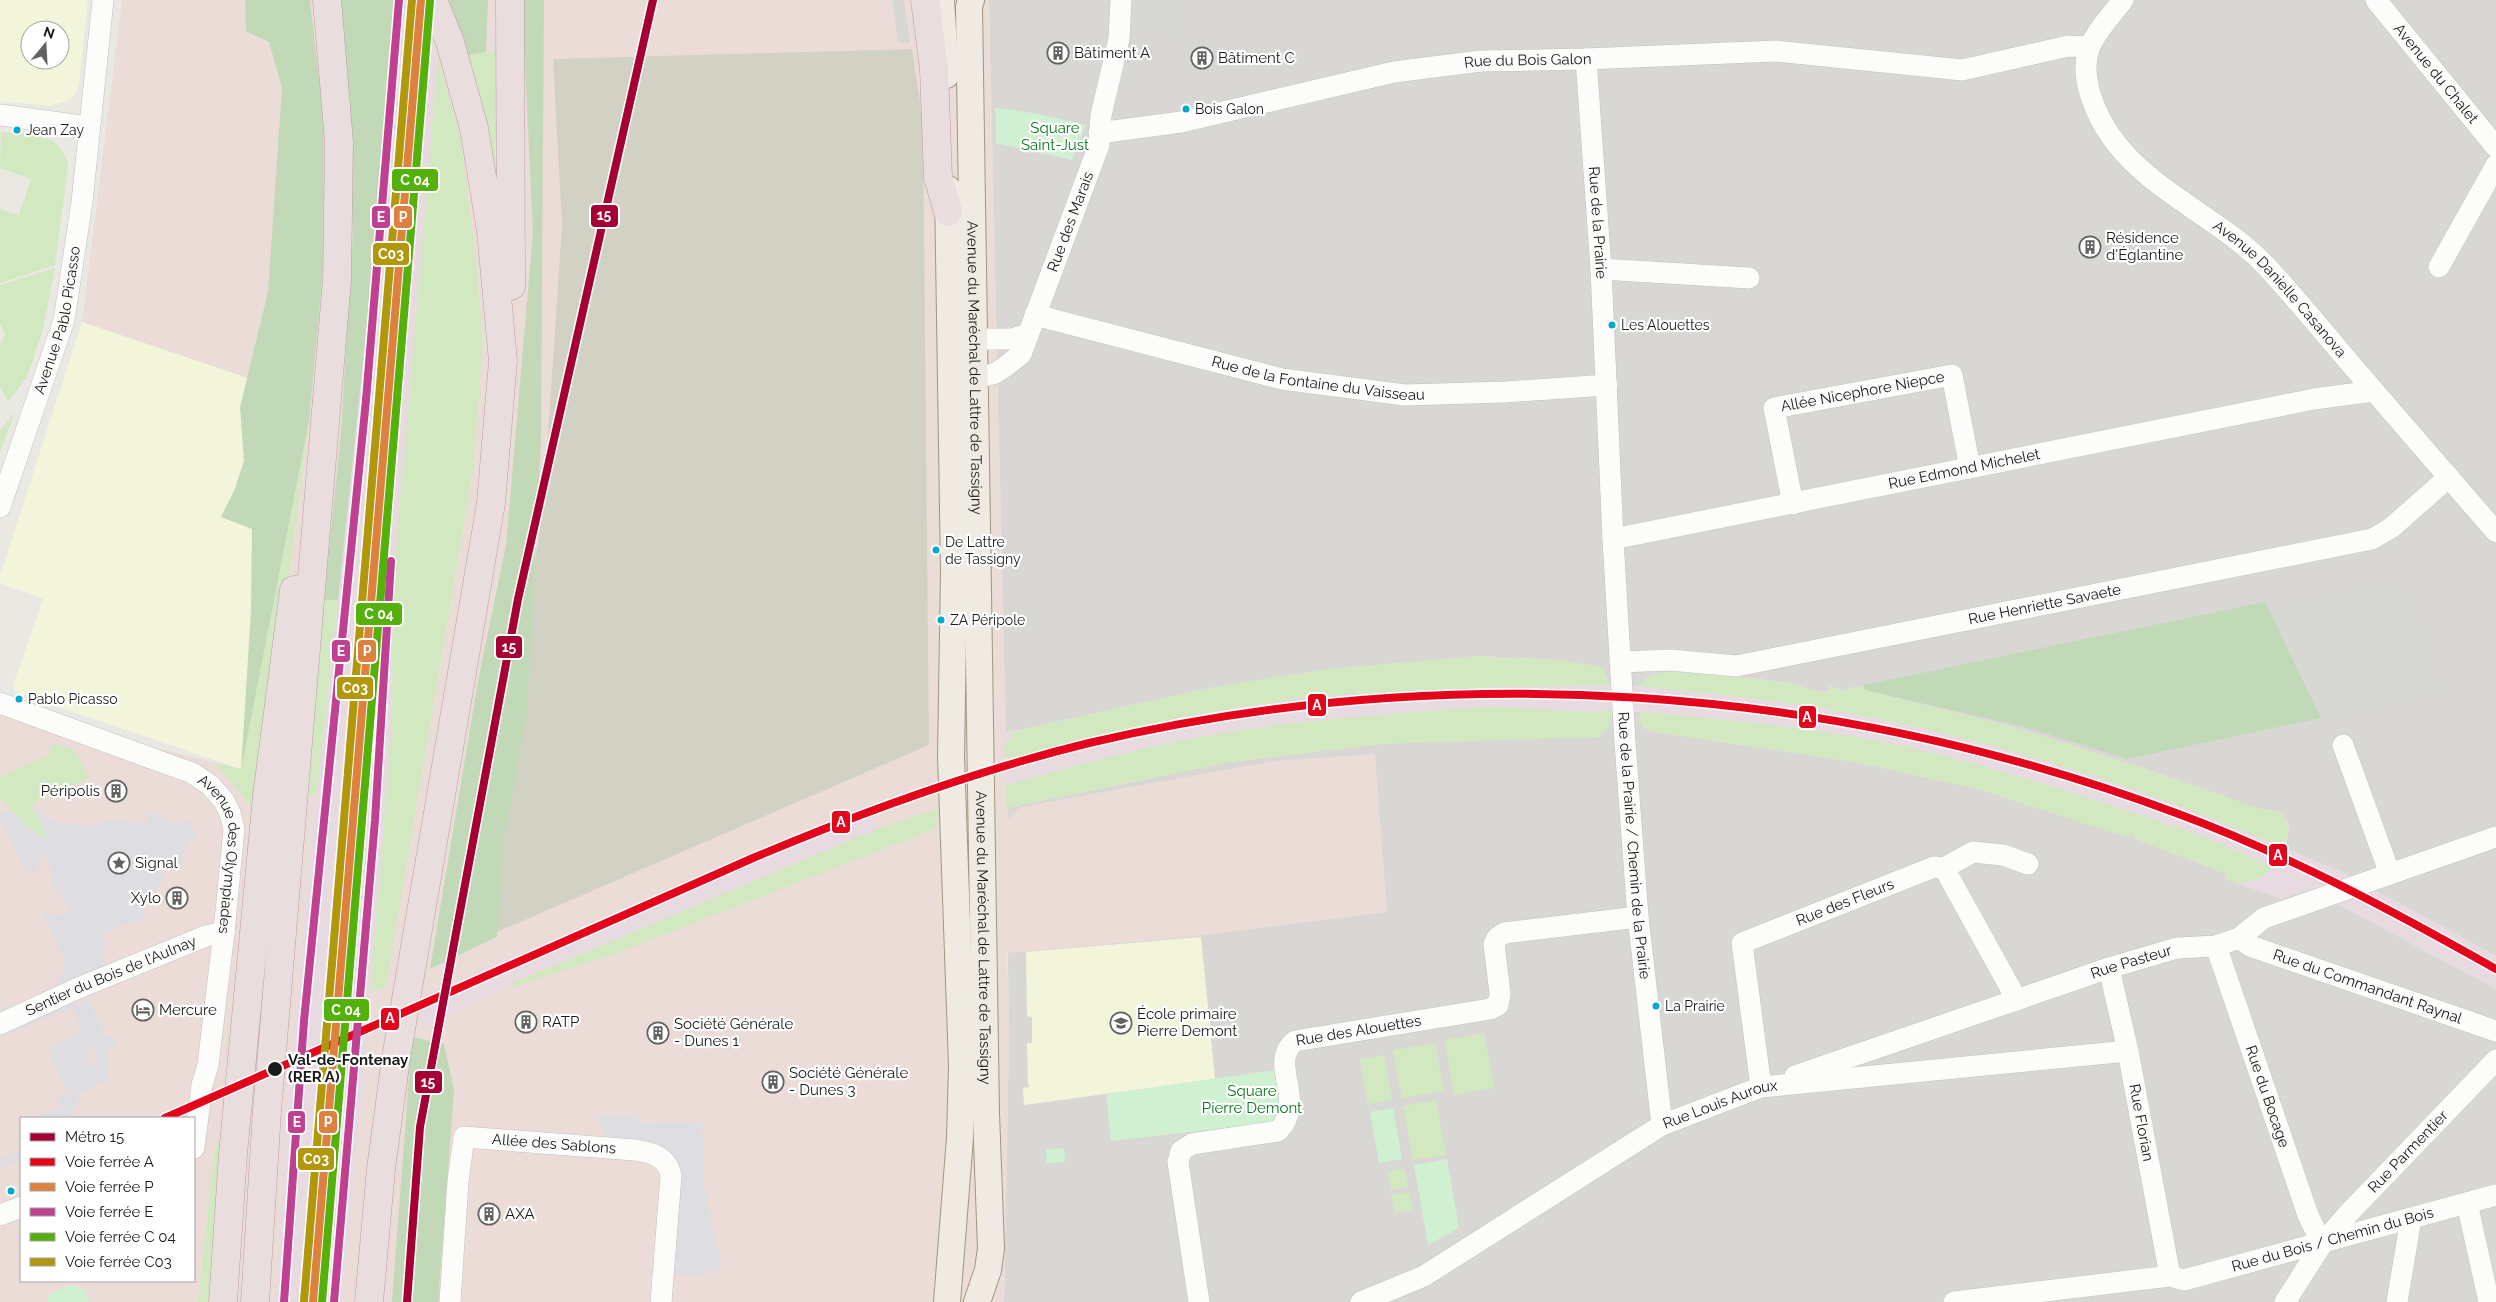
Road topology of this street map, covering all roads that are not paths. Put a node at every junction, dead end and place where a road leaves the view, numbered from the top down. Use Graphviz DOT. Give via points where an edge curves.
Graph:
graph roads {
  1 [pos="103,0"];
  2 [pos="327,0"];
  3 [pos="433,0"];
  4 [pos="510,0"];
  5 [pos="925,0"];
  6 [pos="941,0"];
  7 [pos="1121,0"];
  8 [pos="2123,0"];
  9 [pos="2377,0"];
  10 [pos="970,2"];
  11 [pos="2088,47"];
  12 [pos="1586,60"];
  13 [pos="0,115"];
  14 [pos="89,127"];
  15 [pos="1100,133"];
  16 [pos="2496,148"];
  17 [pos="2496,165"];
  18 [pos="948,212"];
  19 [pos="2439,267"];
  20 [pos="1602,269"];
  21 [pos="948,277"];
  22 [pos="1749,278"];
  23 [pos="1028,334"];
  24 [pos="975,339"];
  25 [pos="503,361"];
  26 [pos="2356,370"];
  27 [pos="975,376"];
  28 [pos="1607,385"];
  29 [pos="2374,391"];
  30 [pos="2314,399"];
  31 [pos="322,463"];
  32 [pos="1970,468"];
  33 [pos="2449,477"];
  34 [pos="1793,504"];
  35 [pos="0,507"];
  36 [pos="2496,532"];
  37 [pos="1613,539"];
  38 [pos="1620,662"];
  39 [pos="0,703"];
  40 [pos="2343,745"];
  41 [pos="2496,837"];
  42 [pos="2028,864"];
  43 [pos="1944,868"];
  44 [pos="2390,874"];
  45 [pos="1638,917"];
  46 [pos="224,932"];
  47 [pos="2239,938"];
  48 [pos="2216,946"];
  49 [pos="2110,968"];
  50 [pos="2017,1000"];
  51 [pos="0,1024"];
  52 [pos="2496,1031"];
  53 [pos="2128,1051"];
  54 [pos="2496,1060"];
  55 [pos="1761,1087"];
  56 [pos="1662,1125"];
  57 [pos="195,1140"];
  58 [pos="2496,1195"];
  59 [pos="2467,1203"];
  60 [pos="20,1207"];
  61 [pos="0,1215"];
  62 [pos="2411,1219"];
  63 [pos="2322,1244"];
  64 [pos="2170,1276"];
  65 [pos="223,1302"];
  66 [pos="256,1302"];
  67 [pos="369,1302"];
  68 [pos="450,1302"];
  69 [pos="661,1302"];
  70 [pos="948,1302"];
  71 [pos="977,1302"];
  72 [pos="1198,1302"];
  73 [pos="1361,1302"];
  74 [pos="1954,1302"];
  75 [pos="2285,1302"];
  76 [pos="2397,1302"];
  77 [pos="2489,1302"];
  1 -- 14 [label="street, Avenue Pablo Picasso"];
  2 -- 31 [label="highway" via="339,142 338,280"];
  3 -- 25 [label="highway" via="450,42 474,128 491,232"];
  4 -- 25 [label="highway" via="511,342"];
  5 -- 18 [label="highway" via="934,69 938,177"];
  6 -- 18 [label="main road, Avenue du Maréchal de Lattre de Tassigny"];
  7 -- 15 [label="street, Rue des Marais" via="1119,39 1101,115"];
  8 -- 11 [label="street"];
  9 -- 16 [label="street, Avenue du Chalet"];
  10 -- 24 [label="main road, Avenue du Maréchal de Lattre de Tassigny"];
  11 -- 12 [label="street, Rue du Bois Galon" via="2068,46 1962,70 1776,51"];
  11 -- 26 [label="street, Avenue Danielle Casanova" via="2084,65 2095,106 2134,164 2164,190 2256,256"];
  12 -- 15 [label="street, Rue du Bois Galon" via="1481,61 1394,72 1181,122"];
  12 -- 20 [label="street, Rue de la Prairie"];
  13 -- 14 [label="street"];
  14 -- 35 [label="street, Avenue Pablo Picasso" via="82,202 64,320"];
  15 -- 23 [label="street, Rue des Marais" via="1099,145"];
  17 -- 19 [label="street"];
  18 -- 21 [label="main road, Avenue du Maréchal de Lattre de Tassigny"];
  20 -- 22 [label="street"];
  20 -- 28 [label="street, Rue de la Prairie"];
  21 -- 27 [label="street" via="960,299 962,367 966,374"];
  21 -- 70 [label="main road, Avenue du Maréchal de Lattre de Tassigny" via="954,573 951,757 962,1083"];
  23 -- 24 [label="street" via="1012,339"];
  23 -- 27 [label="street" via="996,374"];
  23 -- 28 [label="street, Rue de la Fontaine du Vaisseau" via="1282,379 1405,396"];
  24 -- 27 [label="main road, Avenue du Maréchal de Lattre de Tassigny"];
  25 -- 67 [label="highway" via="491,503 396,1058 381,1169"];
  26 -- 29 [label="street, Avenue Danielle Casanova"];
  26 -- 30 [label="street, Rue Edmond Michelet"];
  27 -- 71 [label="main road, Avenue du Maréchal de Lattre de Tassigny" via="986,1113 991,1242 990,1261"];
  28 -- 37 [label="street, Rue de la Prairie / Chemin de la Prairie"];
  29 -- 30 [label="street, Rue Edmond Michelet"];
  29 -- 33 [label="street, Avenue Danielle Casanova"];
  30 -- 32 [label="street, Rue Edmond Michelet"];
  31 -- 65 [label="highway" via="292,600 267,796"];
  31 -- 66 [label="highway" via="267,1112"];
  32 -- 34 [label="street, Rue Edmond Michelet"];
  32 -- 34 [label="street, Allée Nicephore Niepce" via="1952,375 1774,408"];
  33 -- 36 [label="street, Avenue Danielle Casanova"];
  33 -- 38 [label="street, Rue Henriette Savaete" via="2391,528 2372,539 1736,666 1670,660"];
  34 -- 37 [label="street, Rue Edmond Michelet"];
  37 -- 38 [label="street, Rue de la Prairie / Chemin de la Prairie"];
  38 -- 45 [label="street, Rue de la Prairie / Chemin de la Prairie"];
  39 -- 46 [label="street, Avenue des Olympiades" via="192,773 218,793 230,813 234,829"];
  40 -- 44 [label="street"];
  41 -- 44 [label="street, Rue Pasteur"];
  42 -- 43 [label="street" via="2003,855 1973,852"];
  43 -- 50 [label="street"];
  43 -- 55 [label="street, Rue des Fleurs" via="1934,867 1742,943"];
  44 -- 47 [label="street, Rue Pasteur" via="2264,918"];
  45 -- 56 [label="street, Rue de la Prairie / Chemin de la Prairie"];
  45 -- 72 [label="street, Rue des Alouettes" via="1504,933 1494,944 1500,993 1498,1005 1490,1009 1295,1041 1288,1046 1285,1057 1291,1110 1287,1122 1278,1131 1192,1144 1181,1152 1178,1162"];
  46 -- 51 [label="street, Sentier du Bois de l'Aulnay" via="206,936"];
  46 -- 57 [label="street, Avenue des Olympiades" via="208,1065 202,1085"];
  47 -- 48 [label="street, Rue Pasteur"];
  47 -- 52 [label="street, Rue du Commandant Raynal" via="2250,946"];
  48 -- 49 [label="street, Rue Pasteur" via="2177,948"];
  48 -- 63 [label="street, Rue du Bocage" via="2308,1215"];
  49 -- 50 [label="street, Rue Pasteur"];
  49 -- 53 [label="street, Rue Florian"];
  50 -- 55 [label="street, Rue Pasteur"];
  53 -- 55 [label="street, Rue Louis Auroux"];
  53 -- 64 [label="street, Rue Florian"];
  54 -- 63 [label="street, Rue Parmentier"];
  55 -- 56 [label="street, Rue Louis Auroux"];
  56 -- 73 [label="street, Rue Louis Auroux" via="1424,1276"];
  58 -- 59 [label="street, Rue du Bois / Chemin du Bois"];
  59 -- 62 [label="street, Rue du Bois / Chemin du Bois"];
  59 -- 77 [label="street"];
  60 -- 61 [label="street"];
  62 -- 63 [label="street, Rue du Bois / Chemin du Bois"];
  62 -- 76 [label="street"];
  63 -- 64 [label="street, Rue du Bois / Chemin du Bois" via="2184,1280"];
  63 -- 75 [label="street, Rue Parmentier"];
  64 -- 74 [label="street, Rue du Bois / Chemin du Bois"];
  68 -- 69 [label="street, Allée des Sablons" via="464,1137 635,1150 660,1157 671,1176"];
}
